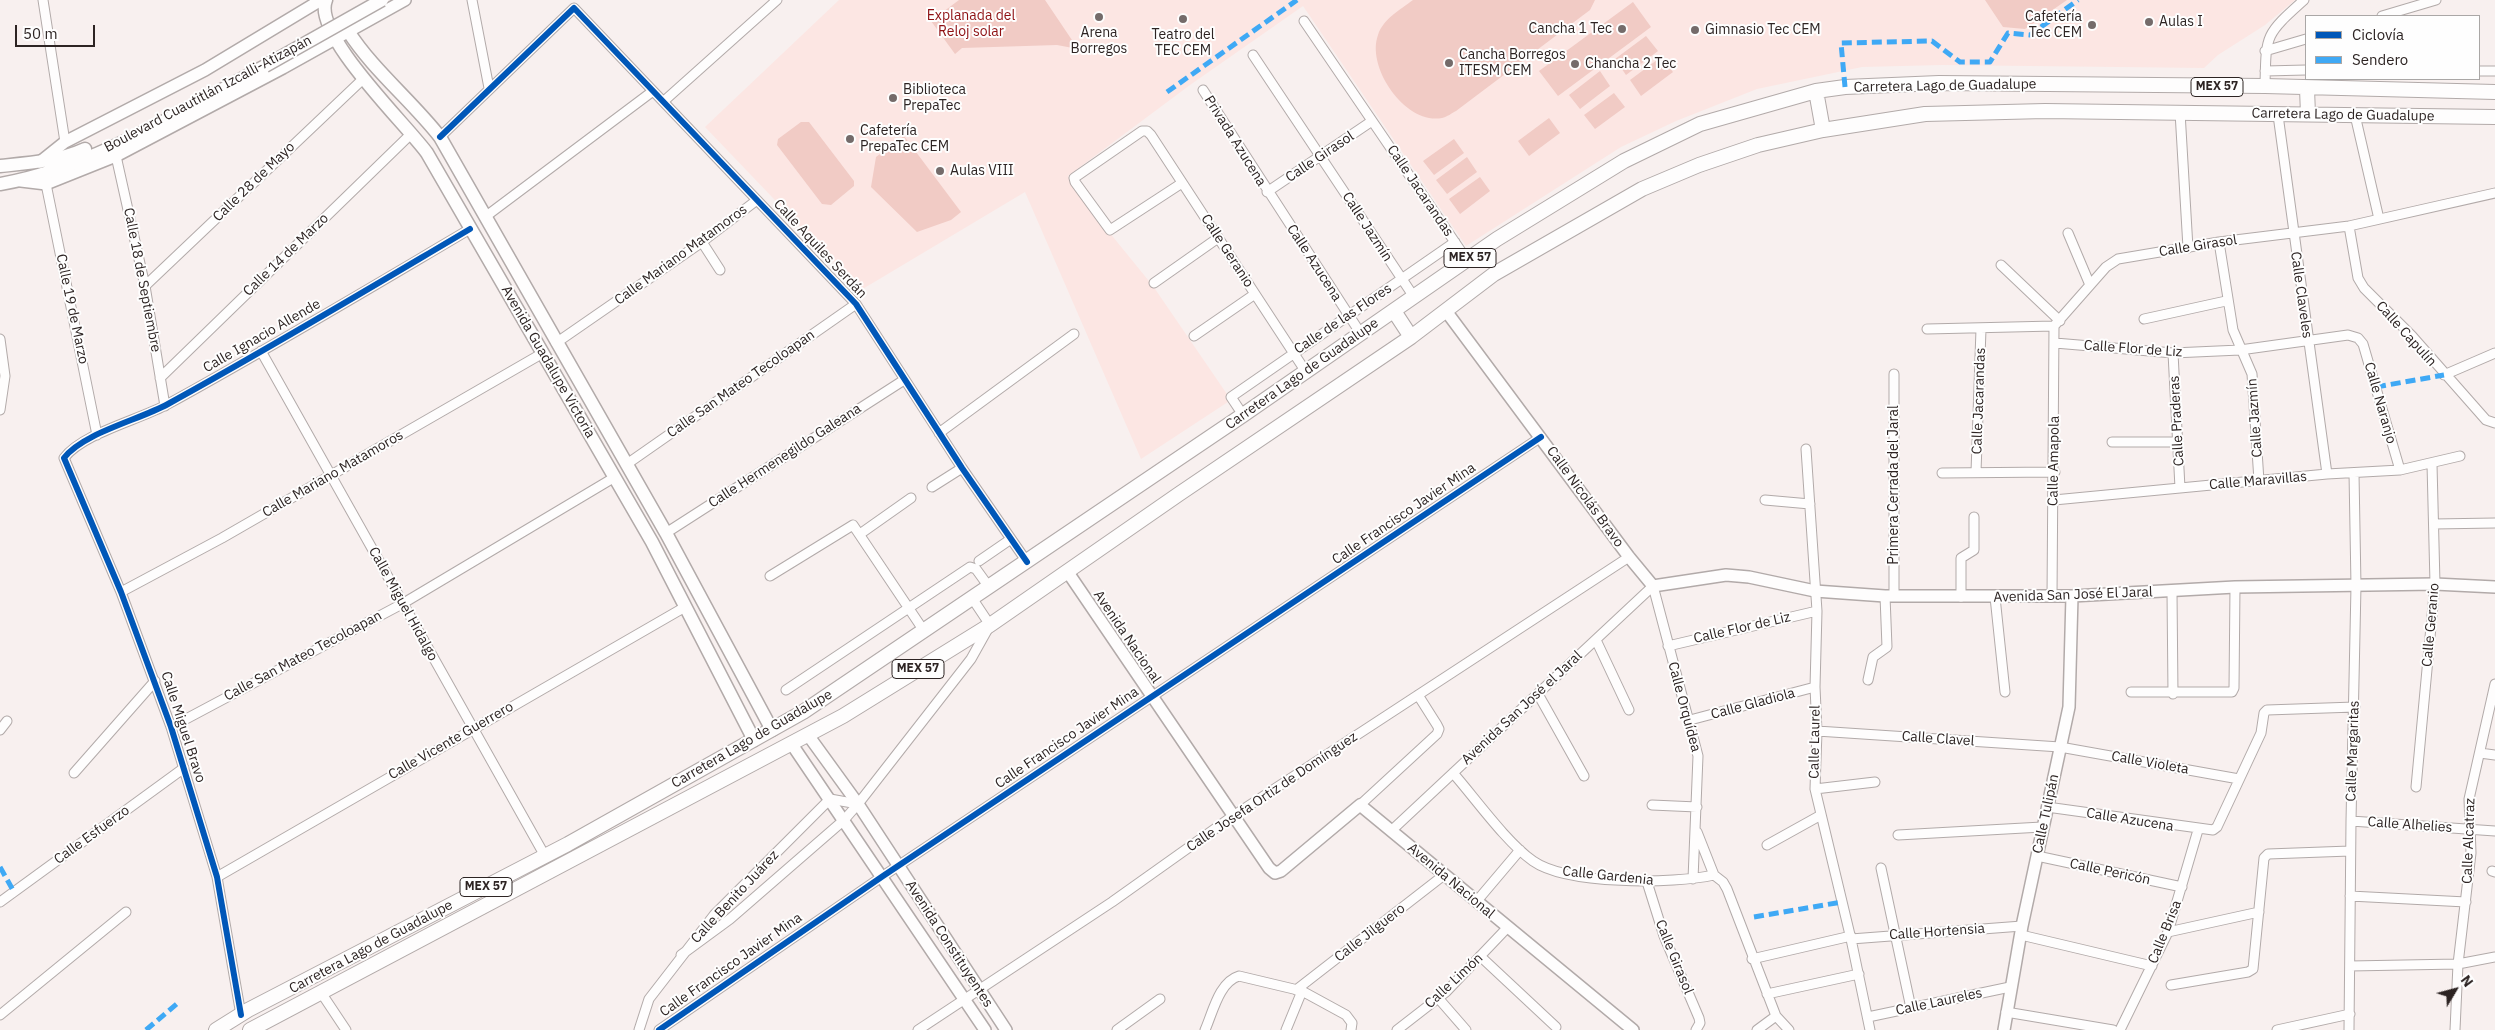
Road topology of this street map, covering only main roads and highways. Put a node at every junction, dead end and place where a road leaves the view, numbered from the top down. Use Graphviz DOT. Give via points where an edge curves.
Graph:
graph roads {
  1 [pos="326,0"];
  2 [pos="365,0"];
  3 [pos="382,0"];
  4 [pos="348,31"];
  5 [pos="2307,88"];
  6 [pos="1816,91"];
  7 [pos="2495,92"];
  8 [pos="2308,114"];
  9 [pos="2495,117"];
  10 [pos="1823,130"];
  11 [pos="76,158"];
  12 [pos="0,166"];
  13 [pos="1,184"];
  14 [pos="1394,311"];
  15 [pos="1411,337"];
  16 [pos="772,730"];
  17 [pos="754,740"];
  18 [pos="617,816"];
  19 [pos="626,832"];
  20 [pos="216,1030"];
  21 [pos="250,1030"];
  1 -- 17 [label="main road, Avenida Guadalupe Victoria" via="324,16 336,38 362,79 427,153 615,477"];
  2 -- 11 [label="main road, Boulevard Cuautitlán Izcalli-Atizapán"];
  3 -- 11 [label="main road, Boulevard Cuautitlán Izcalli-Atizapán, bridge" via="156,125"];
  4 -- 16 [label="main road, Avenida Guadalupe Victoria" via="364,54 440,137 666,533"];
  5 -- 6 [label="main road, Carretera Lago de Guadalupe / MEX 57" via="1939,83"];
  5 -- 7 [label="main road, Carretera Lago de Guadalupe / MEX 57"];
  5 -- 8 [label="main road"];
  6 -- 10 [label="main road"];
  6 -- 14 [label="main road, Carretera Lago de Guadalupe / MEX 57" via="1700,124 1660,141 1540,212"];
  8 -- 9 [label="main road, Carretera Lago de Guadalupe / MEX 57"];
  8 -- 10 [label="main road, Carretera Lago de Guadalupe / MEX 57" via="1925,114"];
  10 -- 15 [label="main road, Carretera Lago de Guadalupe / MEX 57" via="1758,145 1642,189 1494,274"];
  11 -- 12 [label="main road, Boulevard Cuautitlán Izcalli-Atizapán"];
  11 -- 13 [label="main road, Boulevard Cuautitlán Izcalli-Atizapán" via="21,181"];
  14 -- 15 [label="main road"];
  14 -- 16 [label="main road, Carretera Lago de Guadalupe / MEX 57" via="1027,562"];
  15 -- 19 [label="main road, Carretera Lago de Guadalupe / MEX 57" via="990,624 808,735"];
  16 -- 17 [label="main road, Carretera Lago de Guadalupe / MEX 57"];
  17 -- 18 [label="main road, Carretera Lago de Guadalupe / MEX 57"];
  18 -- 19 [label="main road"];
  18 -- 20 [label="main road, Carretera Lago de Guadalupe / MEX 57"];
  19 -- 21 [label="main road, Carretera Lago de Guadalupe / MEX 57"];
}
